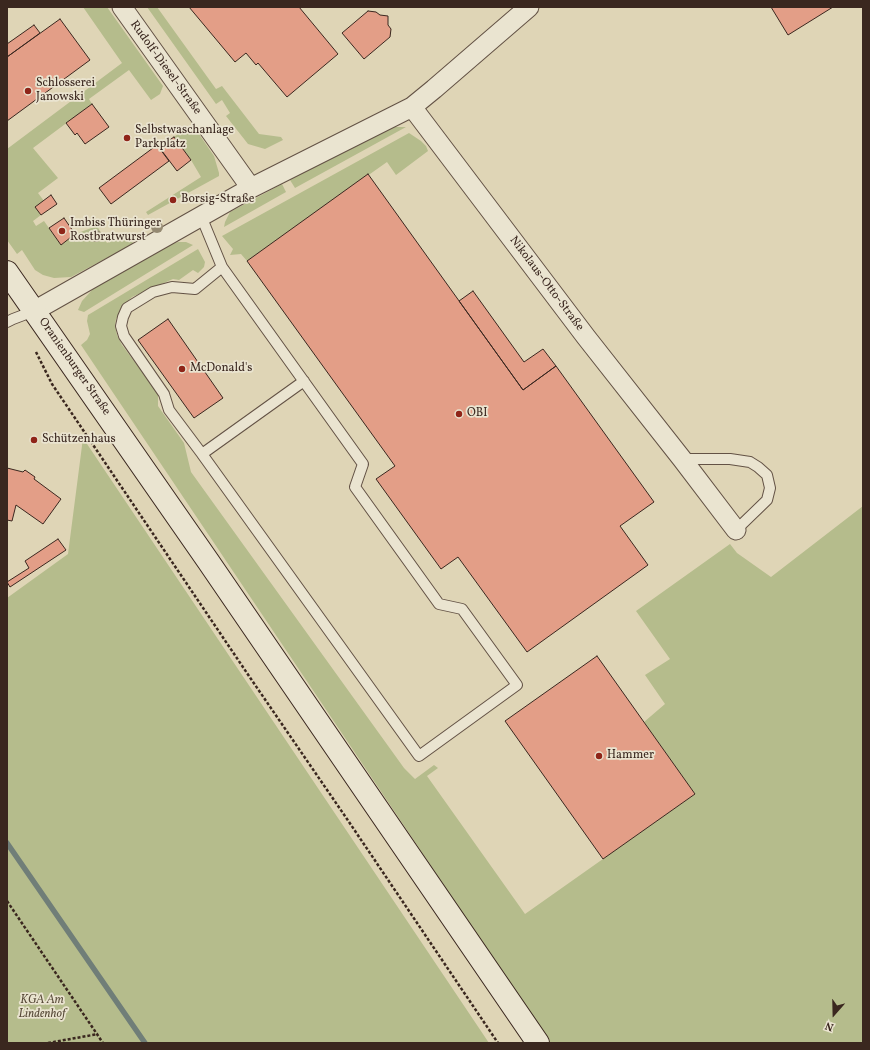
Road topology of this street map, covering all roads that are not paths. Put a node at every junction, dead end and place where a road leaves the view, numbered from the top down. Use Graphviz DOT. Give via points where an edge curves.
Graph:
graph roads {
  1 [pos="122,7"];
  2 [pos="529,7"];
  3 [pos="412,107"];
  4 [pos="251,188"];
  5 [pos="201,216"];
  6 [pos="222,267"];
  7 [pos="7,272"];
  8 [pos="34,310"];
  9 [pos="7,322"];
  10 [pos="304,381"];
  11 [pos="202,454"];
  12 [pos="682,459"];
  13 [pos="736,530"];
  14 [pos="538,1043"];
  1 -- 4 [label="street, Rudolf-Diesel-Straße"];
  2 -- 3 [label="street"];
  3 -- 4 [label="street"];
  3 -- 12 [label="street, Nikolaus-Otto-Straße"];
  4 -- 5 [label="street"];
  5 -- 6 [label="lane"];
  5 -- 8 [label="street"];
  6 -- 10 [label="lane"];
  6 -- 11 [label="lane" via="195,289 172,287 153,292 127,308 121,326 124,336 164,394 169,410"];
  7 -- 8 [label="main road, Oranienburger Straße"];
  8 -- 9 [label="lane"];
  8 -- 14 [label="main road, Oranienburger Straße"];
  10 -- 11 [label="lane"];
  10 -- 11 [label="lane" via="363,464 355,487 439,604 462,609 517,685 442,740 419,756"];
  12 -- 13 [label="street, Nikolaus-Otto-Straße"];
  12 -- 13 [label="lane, Nikolaus-Otto-Straße" via="730,459 750,462 767,475 770,488 767,500"];
}
